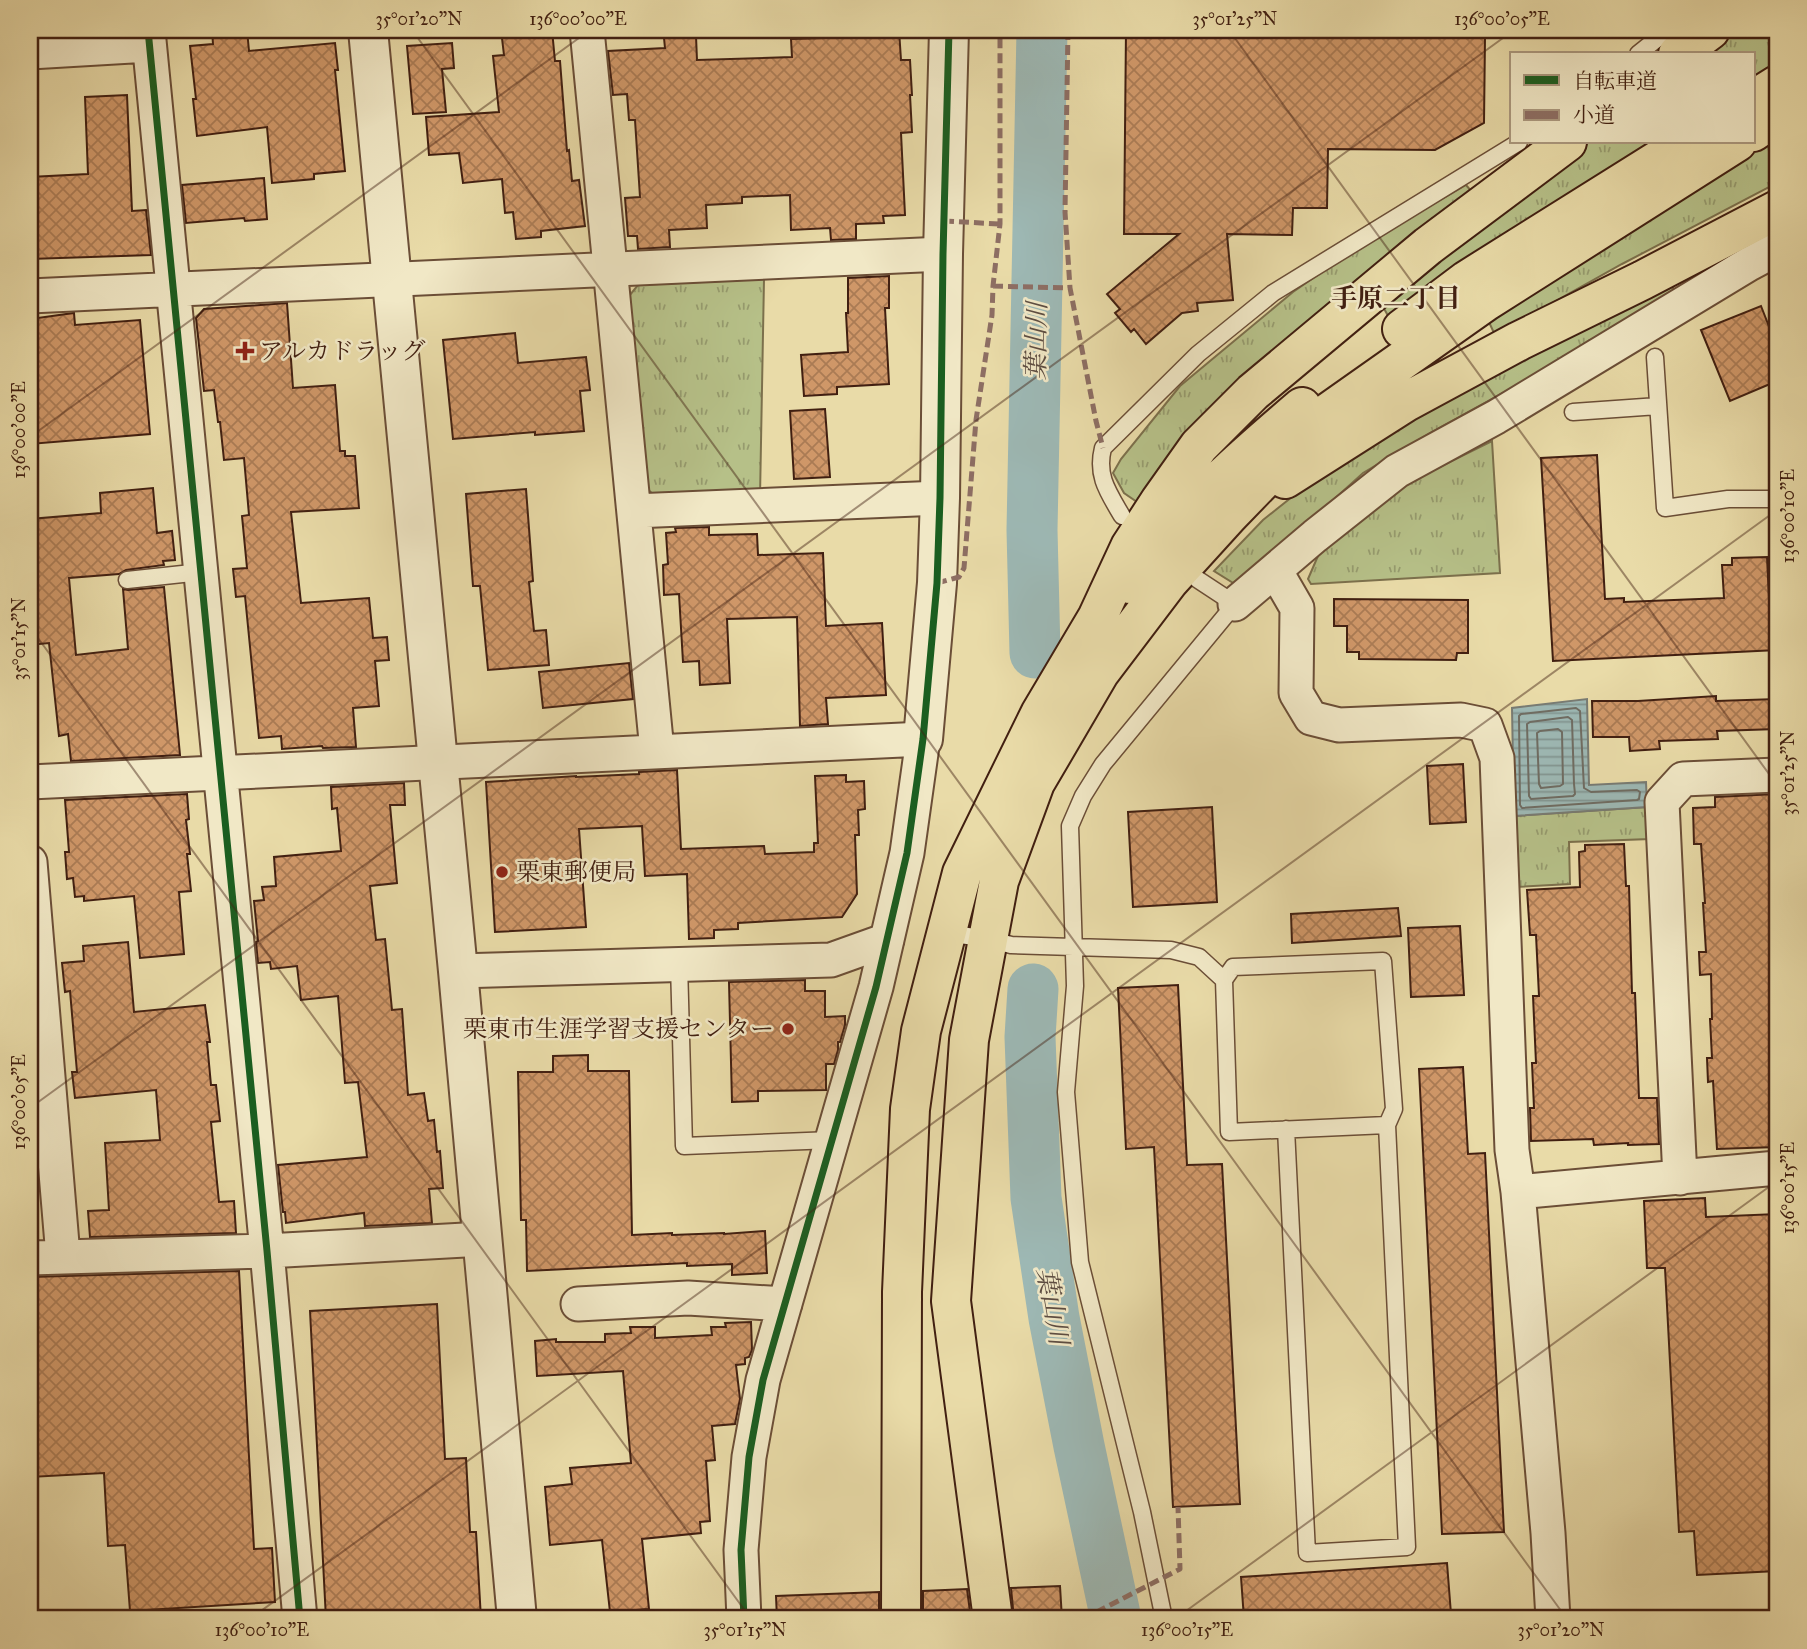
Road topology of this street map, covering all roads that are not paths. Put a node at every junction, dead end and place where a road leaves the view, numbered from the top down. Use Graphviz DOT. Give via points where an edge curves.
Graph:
graph roads {
  1 [pos="368,30"];
  2 [pos="587,30"];
  3 [pos="949,30"];
  4 [pos="1668,30"];
  5 [pos="1710,30"];
  6 [pos="149,37"];
  7 [pos="30,52"];
  8 [pos="1640,52"];
  9 [pos="1681,52"];
  10 [pos="1777,85"];
  11 [pos="1755,99"];
  12 [pos="1777,116"];
  13 [pos="1755,131"];
  14 [pos="1516,144"];
  15 [pos="1564,144"];
  16 [pos="1684,144"];
  17 [pos="1734,144"];
  18 [pos="1777,210"];
  19 [pos="1777,250"];
  20 [pos="943,254"];
  21 [pos="611,269"];
  22 [pos="393,279"];
  23 [pos="173,289"];
  24 [pos="30,296"];
  25 [pos="1655,356"];
  26 [pos="1658,406"];
  27 [pos="1573,412"];
  28 [pos="940,498"];
  29 [pos="1777,499"];
  30 [pos="634,511"];
  31 [pos="1229,515"];
  32 [pos="1122,516"];
  33 [pos="1275,570"];
  34 [pos="201,572"];
  35 [pos="1197,579"];
  36 [pos="127,580"];
  37 [pos="1235,604"];
  38 [pos="1097,618"];
  39 [pos="923,740"];
  40 [pos="657,751"];
  41 [pos="438,761"];
  42 [pos="220,773"];
  43 [pos="1777,775"];
  44 [pos="30,782"];
  45 [pos="30,862"];
  46 [pos="947,933"];
  47 [pos="988,939"];
  48 [pos="887,940"];
  49 [pos="1074,947"];
  50 [pos="680,964"];
  51 [pos="458,971"];
  52 [pos="1224,980"];
  53 [pos="1387,1125"];
  54 [pos="1286,1129"];
  55 [pos="832,1140"];
  56 [pos="1777,1168"];
  57 [pos="1680,1178"];
  58 [pos="1518,1192"];
  59 [pos="483,1239"];
  60 [pos="267,1251"];
  61 [pos="63,1256"];
  62 [pos="30,1258"];
  63 [pos="578,1304"];
  64 [pos="785,1304"];
  65 [pos="300,1619"];
  66 [pos="517,1619"];
  67 [pos="744,1619"];
  68 [pos="901,1619"];
  69 [pos="993,1619"];
  70 [pos="1164,1619"];
  71 [pos="1553,1619"];
  1 -- 22 [label="street"];
  2 -- 21 [label="street"];
  3 -- 20 [label="street"];
  4 -- 8 [label="lane"];
  5 -- 9 [label="highway"];
  6 -- 7 [label="street"];
  6 -- 23 [label="street"];
  10 -- 11 [label="highway"];
  12 -- 13 [label="highway"];
  14 -- 32 [label="lane" via="1273,293 1198,354 1103,448 1103,483"];
  15 -- 38 [label="highway" via="1428,246 1254,392 1199,446 1130,547"];
  16 -- 38 [label="highway" via="1467,281 1322,389 1222,479"];
  17 -- 31 [label="highway" via="1485,302 1329,412"];
  18 -- 31 [label="highway" via="1406,402"];
  19 -- 33 [label="street" via="1397,471"];
  20 -- 21 [label="street"];
  20 -- 28 [label="street"];
  21 -- 22 [label="street"];
  21 -- 30 [label="street"];
  22 -- 23 [label="street"];
  22 -- 41 [label="street"];
  23 -- 24 [label="street"];
  23 -- 34 [label="street"];
  25 -- 26 [label="lane"];
  26 -- 27 [label="lane"];
  26 -- 29 [label="lane" via="1665,508 1728,499"];
  28 -- 30 [label="street"];
  28 -- 39 [label="street"];
  30 -- 40 [label="street"];
  31 -- 47 [label="highway" via="1169,581 1100,672 1035,783 999,881"];
  33 -- 37 [label="street"];
  33 -- 58 [label="street" via="1297,608 1296,693 1311,718 1339,725 1461,720 1485,724 1497,758 1512,1150"];
  34 -- 36 [label="lane"];
  34 -- 42 [label="street"];
  35 -- 37 [label="lane"];
  37 -- 49 [label="lane" via="1103,764 1083,796 1070,826"];
  38 -- 46 [label="highway" via="1040,713 962,873"];
  39 -- 40 [label="street"];
  39 -- 48 [label="street"];
  40 -- 41 [label="street"];
  41 -- 42 [label="street"];
  41 -- 51 [label="street"];
  42 -- 44 [label="street"];
  42 -- 60 [label="street"];
  43 -- 57 [label="street" via="1683,779 1662,802"];
  45 -- 61 [label="street"];
  46 -- 47 [label="lane"];
  46 -- 68 [label="highway" via="921,1031 910,1109 902,1292"];
  47 -- 49 [label="lane" via="1011,945"];
  47 -- 69 [label="highway" via="969,1040 951,1301"];
  48 -- 50 [label="street" via="831,960"];
  48 -- 55 [label="street"];
  49 -- 52 [label="lane" via="1171,950 1199,957"];
  49 -- 70 [label="lane" via="1066,1093 1080,1262"];
  50 -- 51 [label="street"];
  50 -- 55 [label="lane" via="684,1146"];
  51 -- 59 [label="street"];
  52 -- 53 [label="lane" via="1233,967 1383,961 1394,1109"];
  52 -- 54 [label="lane" via="1229,1132"];
  53 -- 54 [label="lane"];
  53 -- 54 [label="lane" via="1407,1548 1307,1553"];
  55 -- 64 [label="street"];
  56 -- 57 [label="street"];
  57 -- 58 [label="street"];
  58 -- 71 [label="street"];
  59 -- 60 [label="street"];
  59 -- 66 [label="street"];
  60 -- 61 [label="street"];
  60 -- 65 [label="street"];
  61 -- 62 [label="street"];
  63 -- 64 [label="street" via="688,1298"];
  64 -- 67 [label="street" via="763,1380 749,1457 741,1550"];
}
